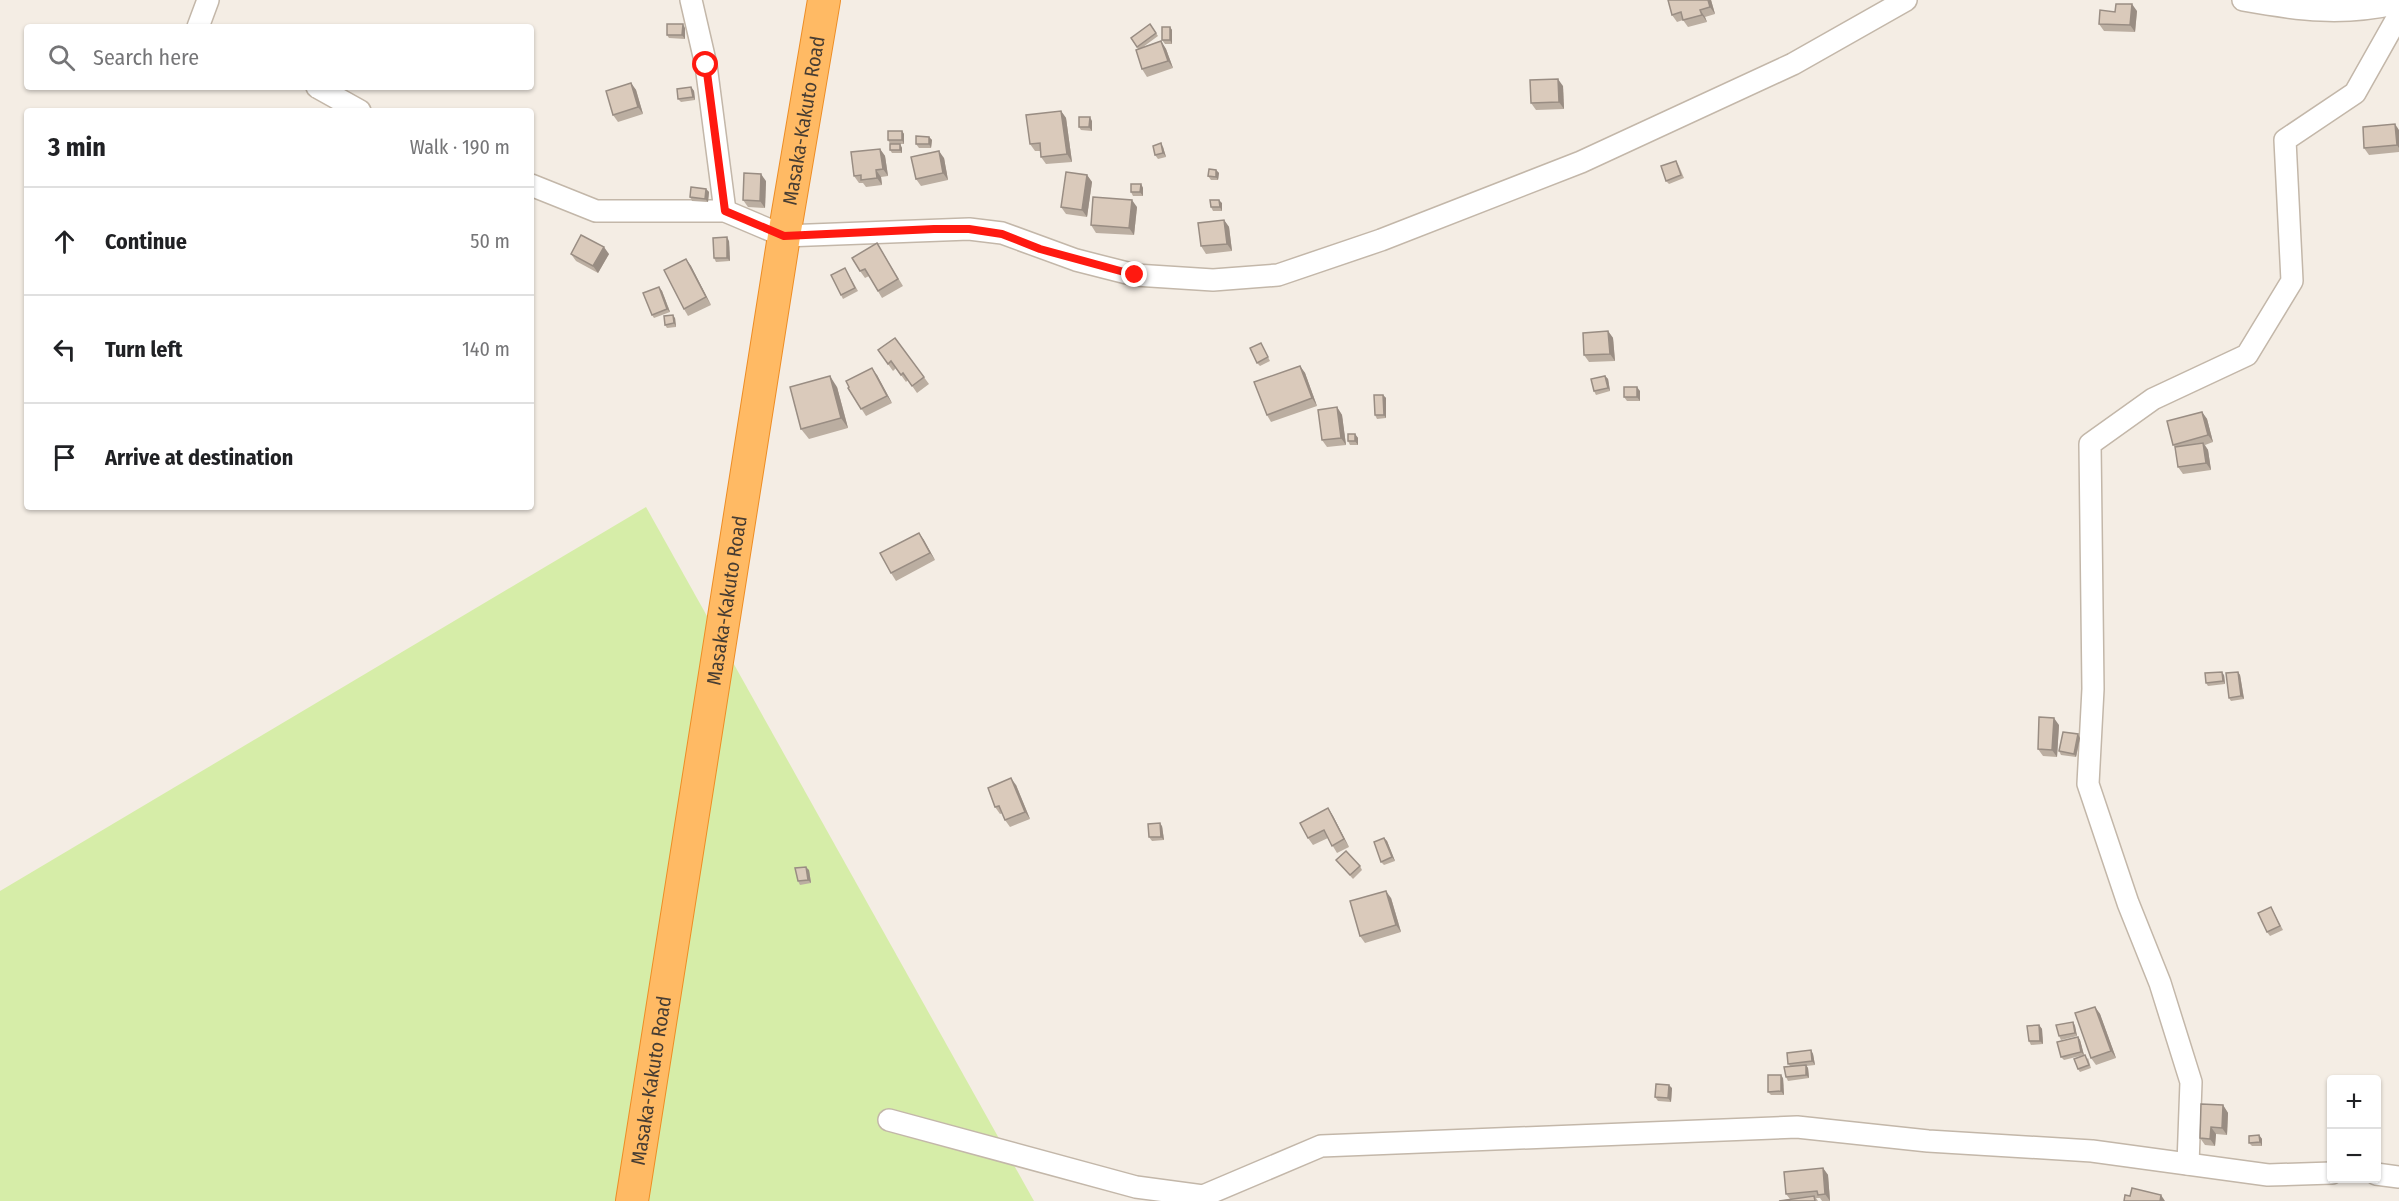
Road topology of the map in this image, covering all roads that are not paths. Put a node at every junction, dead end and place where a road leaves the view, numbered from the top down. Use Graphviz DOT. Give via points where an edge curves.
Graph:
graph roads {
  1 [pos="208,0"];
  2 [pos="691,0"];
  3 [pos="824,0"];
  4 [pos="1906,0"];
  5 [pos="2243,0"];
  6 [pos="2399,3"];
  7 [pos="2399,15"];
  8 [pos="199,24"];
  9 [pos="322,90"];
  10 [pos="355,108"];
  11 [pos="534,186"];
  12 [pos="725,211"];
  13 [pos="784,236"];
  14 [pos="889,1120"];
  15 [pos="2188,1164"];
  16 [pos="2327,1173"];
  17 [pos="2381,1175"];
  18 [pos="2399,1177"];
  19 [pos="632,1201"];
  1 -- 8 [label="street"];
  2 -- 12 [label="street" via="706,65"];
  3 -- 13 [label="highway, Masaka-Kakuto Road"];
  4 -- 13 [label="street" via="1793,64 1581,162 1381,240 1278,275 1213,280 1135,275 1049,252 1002,234 969,229"];
  5 -- 6 [label="street" via="2330,12"];
  7 -- 15 [label="street" via="2355,93 2285,140 2292,281 2247,355 2153,399 2090,444 2093,689 2088,784 2160,983 2191,1082"];
  9 -- 10 [label="street"];
  11 -- 12 [label="street" via="596,211"];
  12 -- 13 [label="street"];
  13 -- 19 [label="highway, Masaka-Kakuto Road"];
  14 -- 15 [label="street" via="1136,1187 1203,1196 1321,1146 1668,1130 1797,1127 1928,1141 2092,1151"];
  15 -- 16 [label="street" via="2268,1175"];
  17 -- 18 [label="street"];
}
